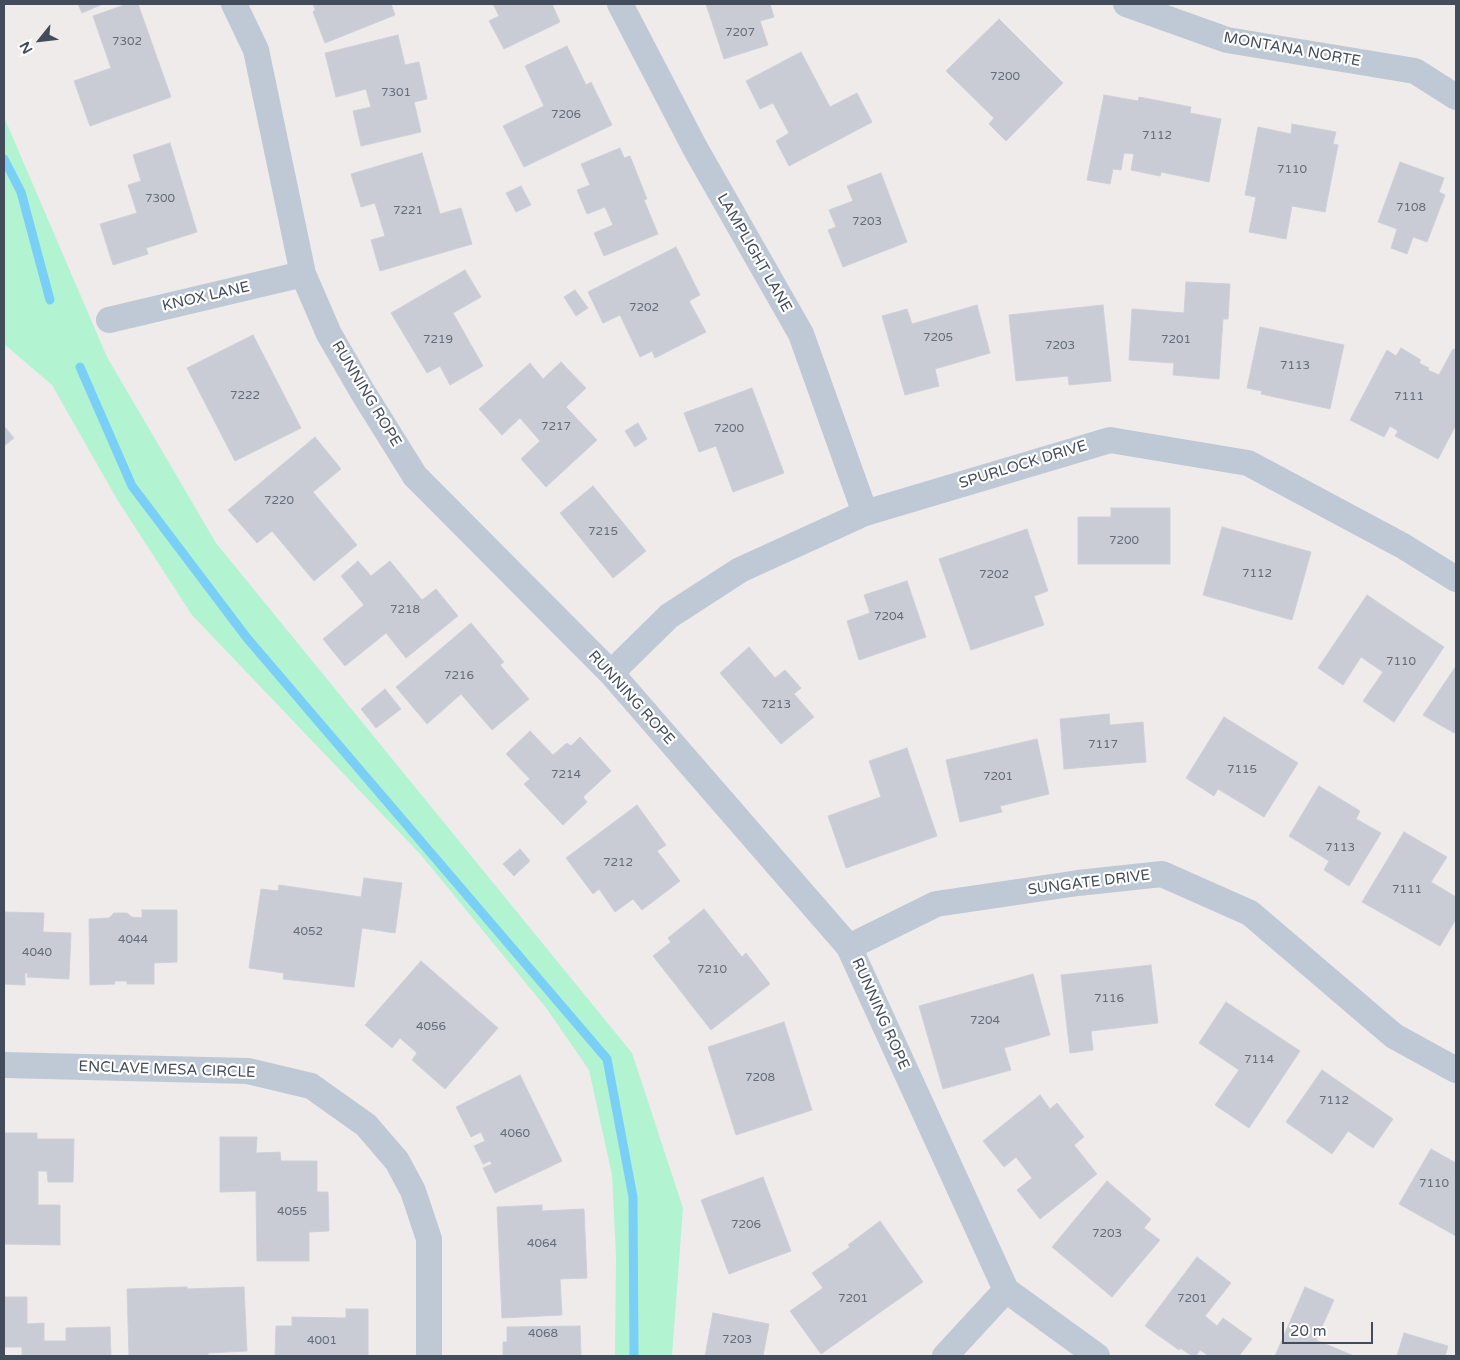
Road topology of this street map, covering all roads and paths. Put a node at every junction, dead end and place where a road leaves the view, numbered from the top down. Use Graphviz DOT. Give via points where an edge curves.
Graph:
graph roads {
  1 [pos="234,4"];
  2 [pos="620,4"];
  3 [pos="1126,4"];
  4 [pos="1456,97"];
  5 [pos="303,274"];
  6 [pos="109,320"];
  7 [pos="865,512"];
  8 [pos="1456,578"];
  9 [pos="611,673"];
  10 [pos="850,947"];
  11 [pos="4,1065"];
  12 [pos="1456,1070"];
  13 [pos="1006,1290"];
  14 [pos="429,1356"];
  15 [pos="945,1356"];
  16 [pos="1097,1356"];
  1 -- 5 [label="street, RUNNING ROPE" via="256,50"];
  2 -- 7 [label="street, LAMPLIGHT LANE" via="694,148 801,334"];
  3 -- 4 [label="street, MONTANA NORTE" via="1227,40 1415,71"];
  5 -- 6 [label="street, KNOX LANE"];
  5 -- 9 [label="street, RUNNING ROPE" via="330,334 416,476"];
  7 -- 8 [label="street, SPURLOCK DRIVE" via="1110,440 1248,464 1403,546"];
  7 -- 9 [label="street, SPURLOCK DRIVE" via="740,570 669,616"];
  9 -- 10 [label="street, RUNNING ROPE"];
  10 -- 12 [label="street, SUNGATE DRIVE" via="936,904 1162,874 1250,914 1394,1036"];
  10 -- 13 [label="street, RUNNING ROPE"];
  11 -- 14 [label="street, ENCLAVE MESA CIRCLE" via="248,1071 311,1086 366,1126 397,1161 413,1191 429,1239"];
  13 -- 15 [label="street"];
  13 -- 16 [label="street, RUNNING ROPE"];
}
